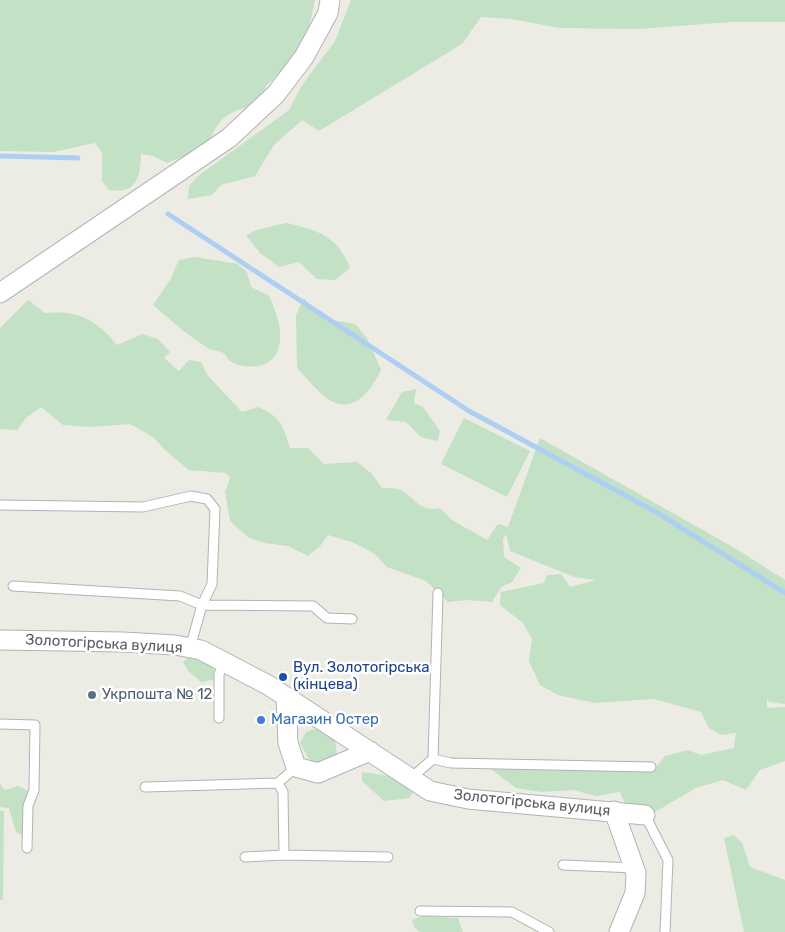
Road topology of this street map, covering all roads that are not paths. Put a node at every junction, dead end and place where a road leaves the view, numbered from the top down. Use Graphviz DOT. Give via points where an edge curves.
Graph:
graph roads {
  1 [pos="330,0"];
  2 [pos="0,293"];
  3 [pos="0,505"];
  4 [pos="13,586"];
  5 [pos="438,593"];
  6 [pos="202,606"];
  7 [pos="352,619"];
  8 [pos="0,640"];
  9 [pos="190,648"];
  10 [pos="224,662"];
  11 [pos="286,697"];
  12 [pos="219,718"];
  13 [pos="0,724"];
  14 [pos="370,751"];
  15 [pos="433,759"];
  16 [pos="296,767"];
  17 [pos="651,767"];
  18 [pos="411,778"];
  19 [pos="278,783"];
  20 [pos="145,787"];
  21 [pos="614,811"];
  22 [pos="645,815"];
  23 [pos="27,848"];
  24 [pos="284,855"];
  25 [pos="245,857"];
  26 [pos="388,857"];
  27 [pos="563,865"];
  28 [pos="634,868"];
  29 [pos="420,912"];
  30 [pos="549,932"];
  31 [pos="619,932"];
  32 [pos="665,932"];
  1 -- 2 [label="street" via="328,13 304,57 276,94 229,138"];
  3 -- 6 [label="lane" via="143,507 191,496 207,499 215,509 212,584"];
  4 -- 6 [label="lane" via="180,596"];
  5 -- 15 [label="lane"];
  6 -- 7 [label="lane" via="313,606 327,618"];
  6 -- 9 [label="lane"];
  8 -- 9 [label="street, Золотогірська вулиця" via="124,642"];
  9 -- 10 [label="street, Золотогірська вулиця"];
  10 -- 11 [label="street, Золотогірська вулиця"];
  10 -- 12 [label="lane" via="219,674"];
  11 -- 14 [label="street, Золотогірська вулиця"];
  11 -- 16 [label="street" via="288,743"];
  13 -- 23 [label="lane" via="35,725 34,790 28,806"];
  14 -- 16 [label="street" via="318,773"];
  14 -- 18 [label="street, Золотогірська вулиця"];
  15 -- 17 [label="lane" via="451,763"];
  15 -- 18 [label="lane"];
  16 -- 19 [label="lane"];
  18 -- 21 [label="street, Золотогірська вулиця" via="430,791 468,799"];
  19 -- 20 [label="lane"];
  19 -- 24 [label="lane" via="283,792"];
  21 -- 22 [label="street, Золотогірська вулиця"];
  21 -- 28 [label="street"];
  22 -- 32 [label="lane" via="668,860"];
  24 -- 25 [label="lane"];
  24 -- 26 [label="lane"];
  27 -- 28 [label="lane"];
  28 -- 31 [label="street" via="635,893"];
  29 -- 30 [label="lane" via="512,912"];
}
